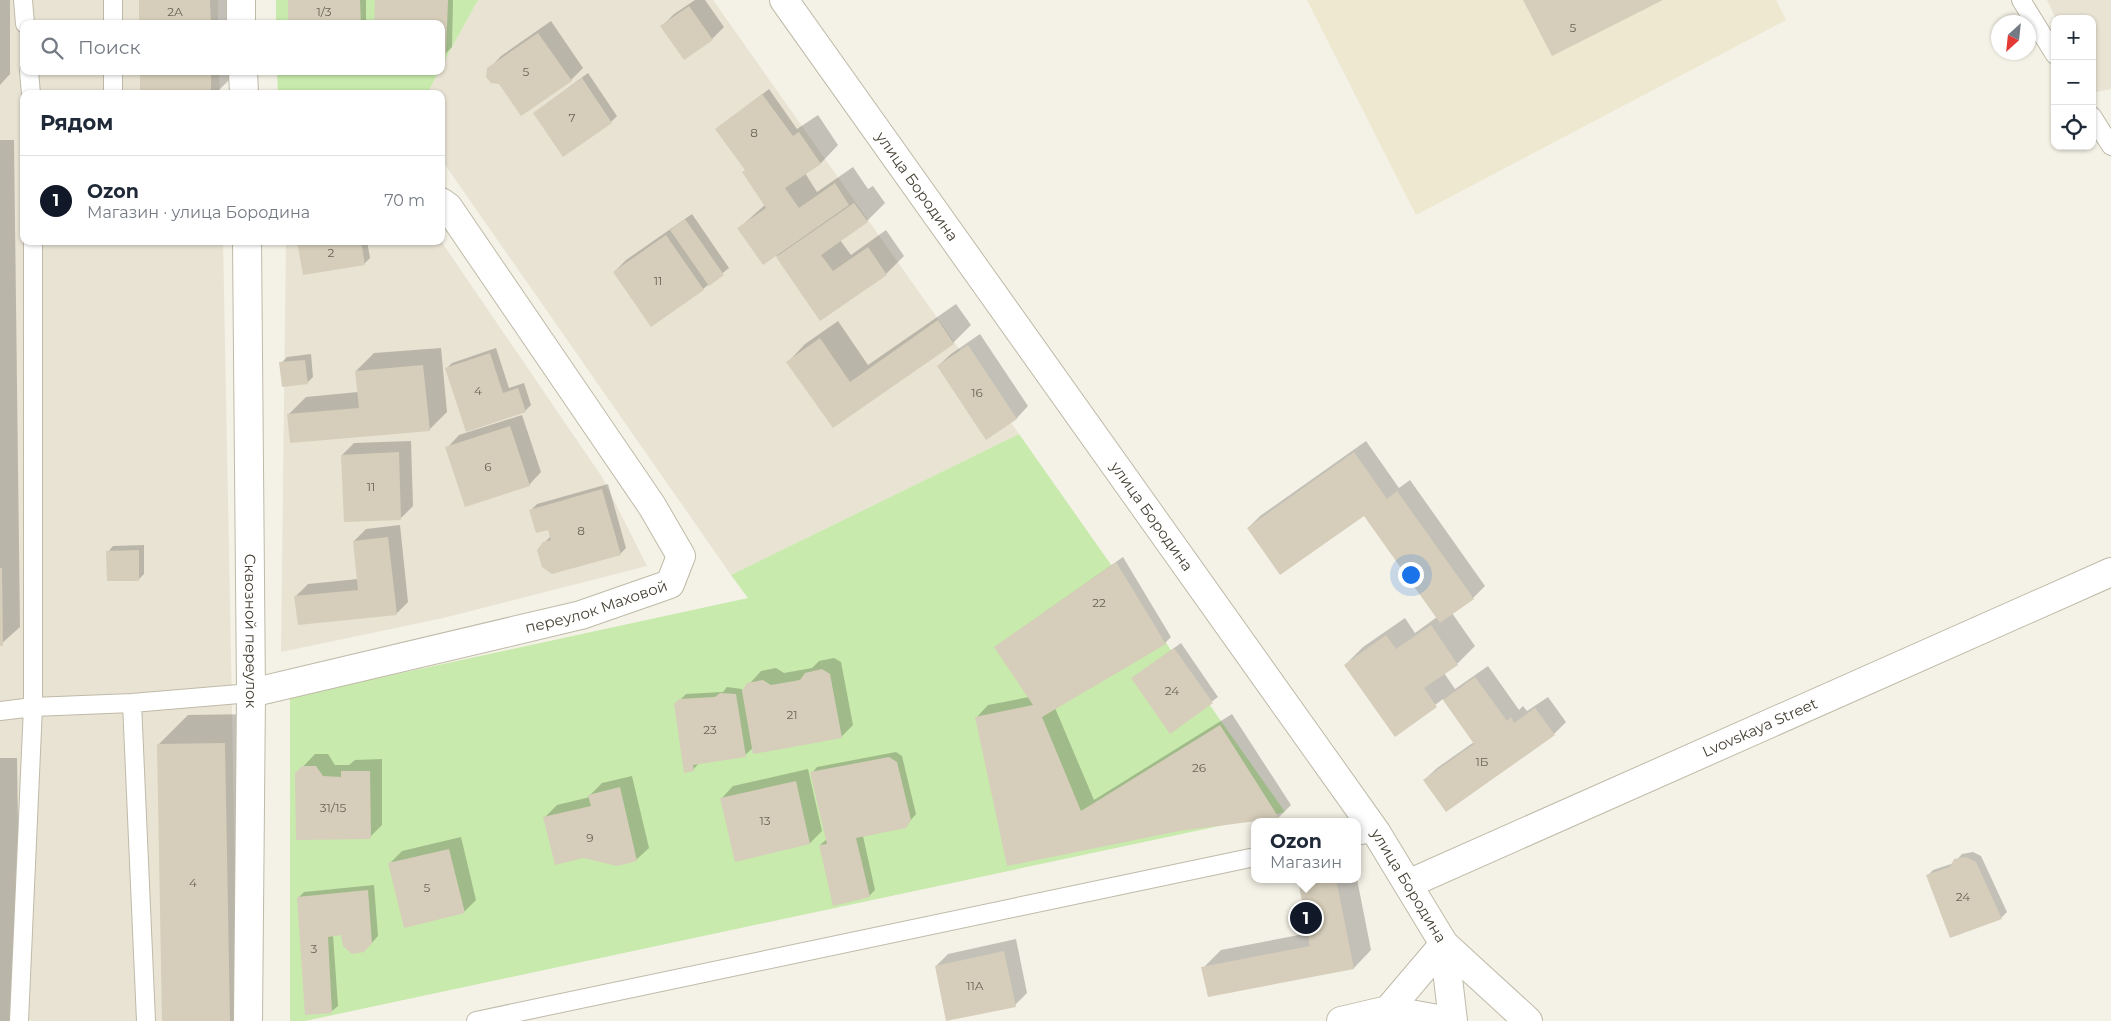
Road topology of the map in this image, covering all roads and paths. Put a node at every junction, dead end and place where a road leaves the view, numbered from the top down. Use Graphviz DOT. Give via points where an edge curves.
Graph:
graph roads {
  1 [pos="23,0"];
  2 [pos="113,0"];
  3 [pos="241,0"];
  4 [pos="784,0"];
  5 [pos="2020,0"];
  6 [pos="25,20"];
  7 [pos="113,20"];
  8 [pos="242,20"];
  9 [pos="2051,49"];
  10 [pos="29,75"];
  11 [pos="113,75"];
  12 [pos="243,75"];
  13 [pos="31,90"];
  14 [pos="113,90"];
  15 [pos="244,90"];
  16 [pos="2096,122"];
  17 [pos="2111,146"];
  18 [pos="445,205"];
  19 [pos="33,245"];
  20 [pos="246,245"];
  21 [pos="2111,572"];
  22 [pos="252,693"];
  23 [pos="132,703"];
  24 [pos="33,707"];
  25 [pos="0,711"];
  26 [pos="1355,818"];
  27 [pos="1366,834"];
  28 [pos="1251,858"];
  29 [pos="1408,884"];
  30 [pos="1444,944"];
  31 [pos="1388,1010"];
  32 [pos="19,1021"];
  33 [pos="146,1021"];
  34 [pos="248,1021"];
  35 [pos="476,1021"];
  36 [pos="1341,1021"];
  37 [pos="1451,1021"];
  38 [pos="1528,1021"];
  1 -- 6 [label="lane"];
  2 -- 7 [label="lane"];
  3 -- 8 [label="street"];
  4 -- 26 [label="street, улица Бородина"];
  5 -- 9 [label="lane"];
  10 -- 13 [label="lane"];
  11 -- 14 [label="lane"];
  12 -- 15 [label="street"];
  16 -- 17 [label="lane"];
  18 -- 22 [label="street, переулок Маховой" via="641,490 681,556 670,584 581,615"];
  19 -- 24 [label="lane"];
  20 -- 22 [label="street, Сквозной переулок"];
  21 -- 29 [label="street, Lvovskaya Street"];
  22 -- 23 [label="lane"];
  22 -- 34 [label="street, Сквозной переулок"];
  23 -- 24 [label="lane"];
  23 -- 33 [label="lane"];
  24 -- 25 [label="lane"];
  24 -- 32 [label="lane"];
  27 -- 29 [label="street, улица Бородина"];
  28 -- 35 [label="lane"];
  29 -- 30 [label="street, улица Бородина"];
  30 -- 31 [label="street"];
  30 -- 37 [label="street"];
  30 -- 38 [label="street, улица Бородина"];
  31 -- 36 [label="street"];
  31 -- 37 [label="street"];
}
